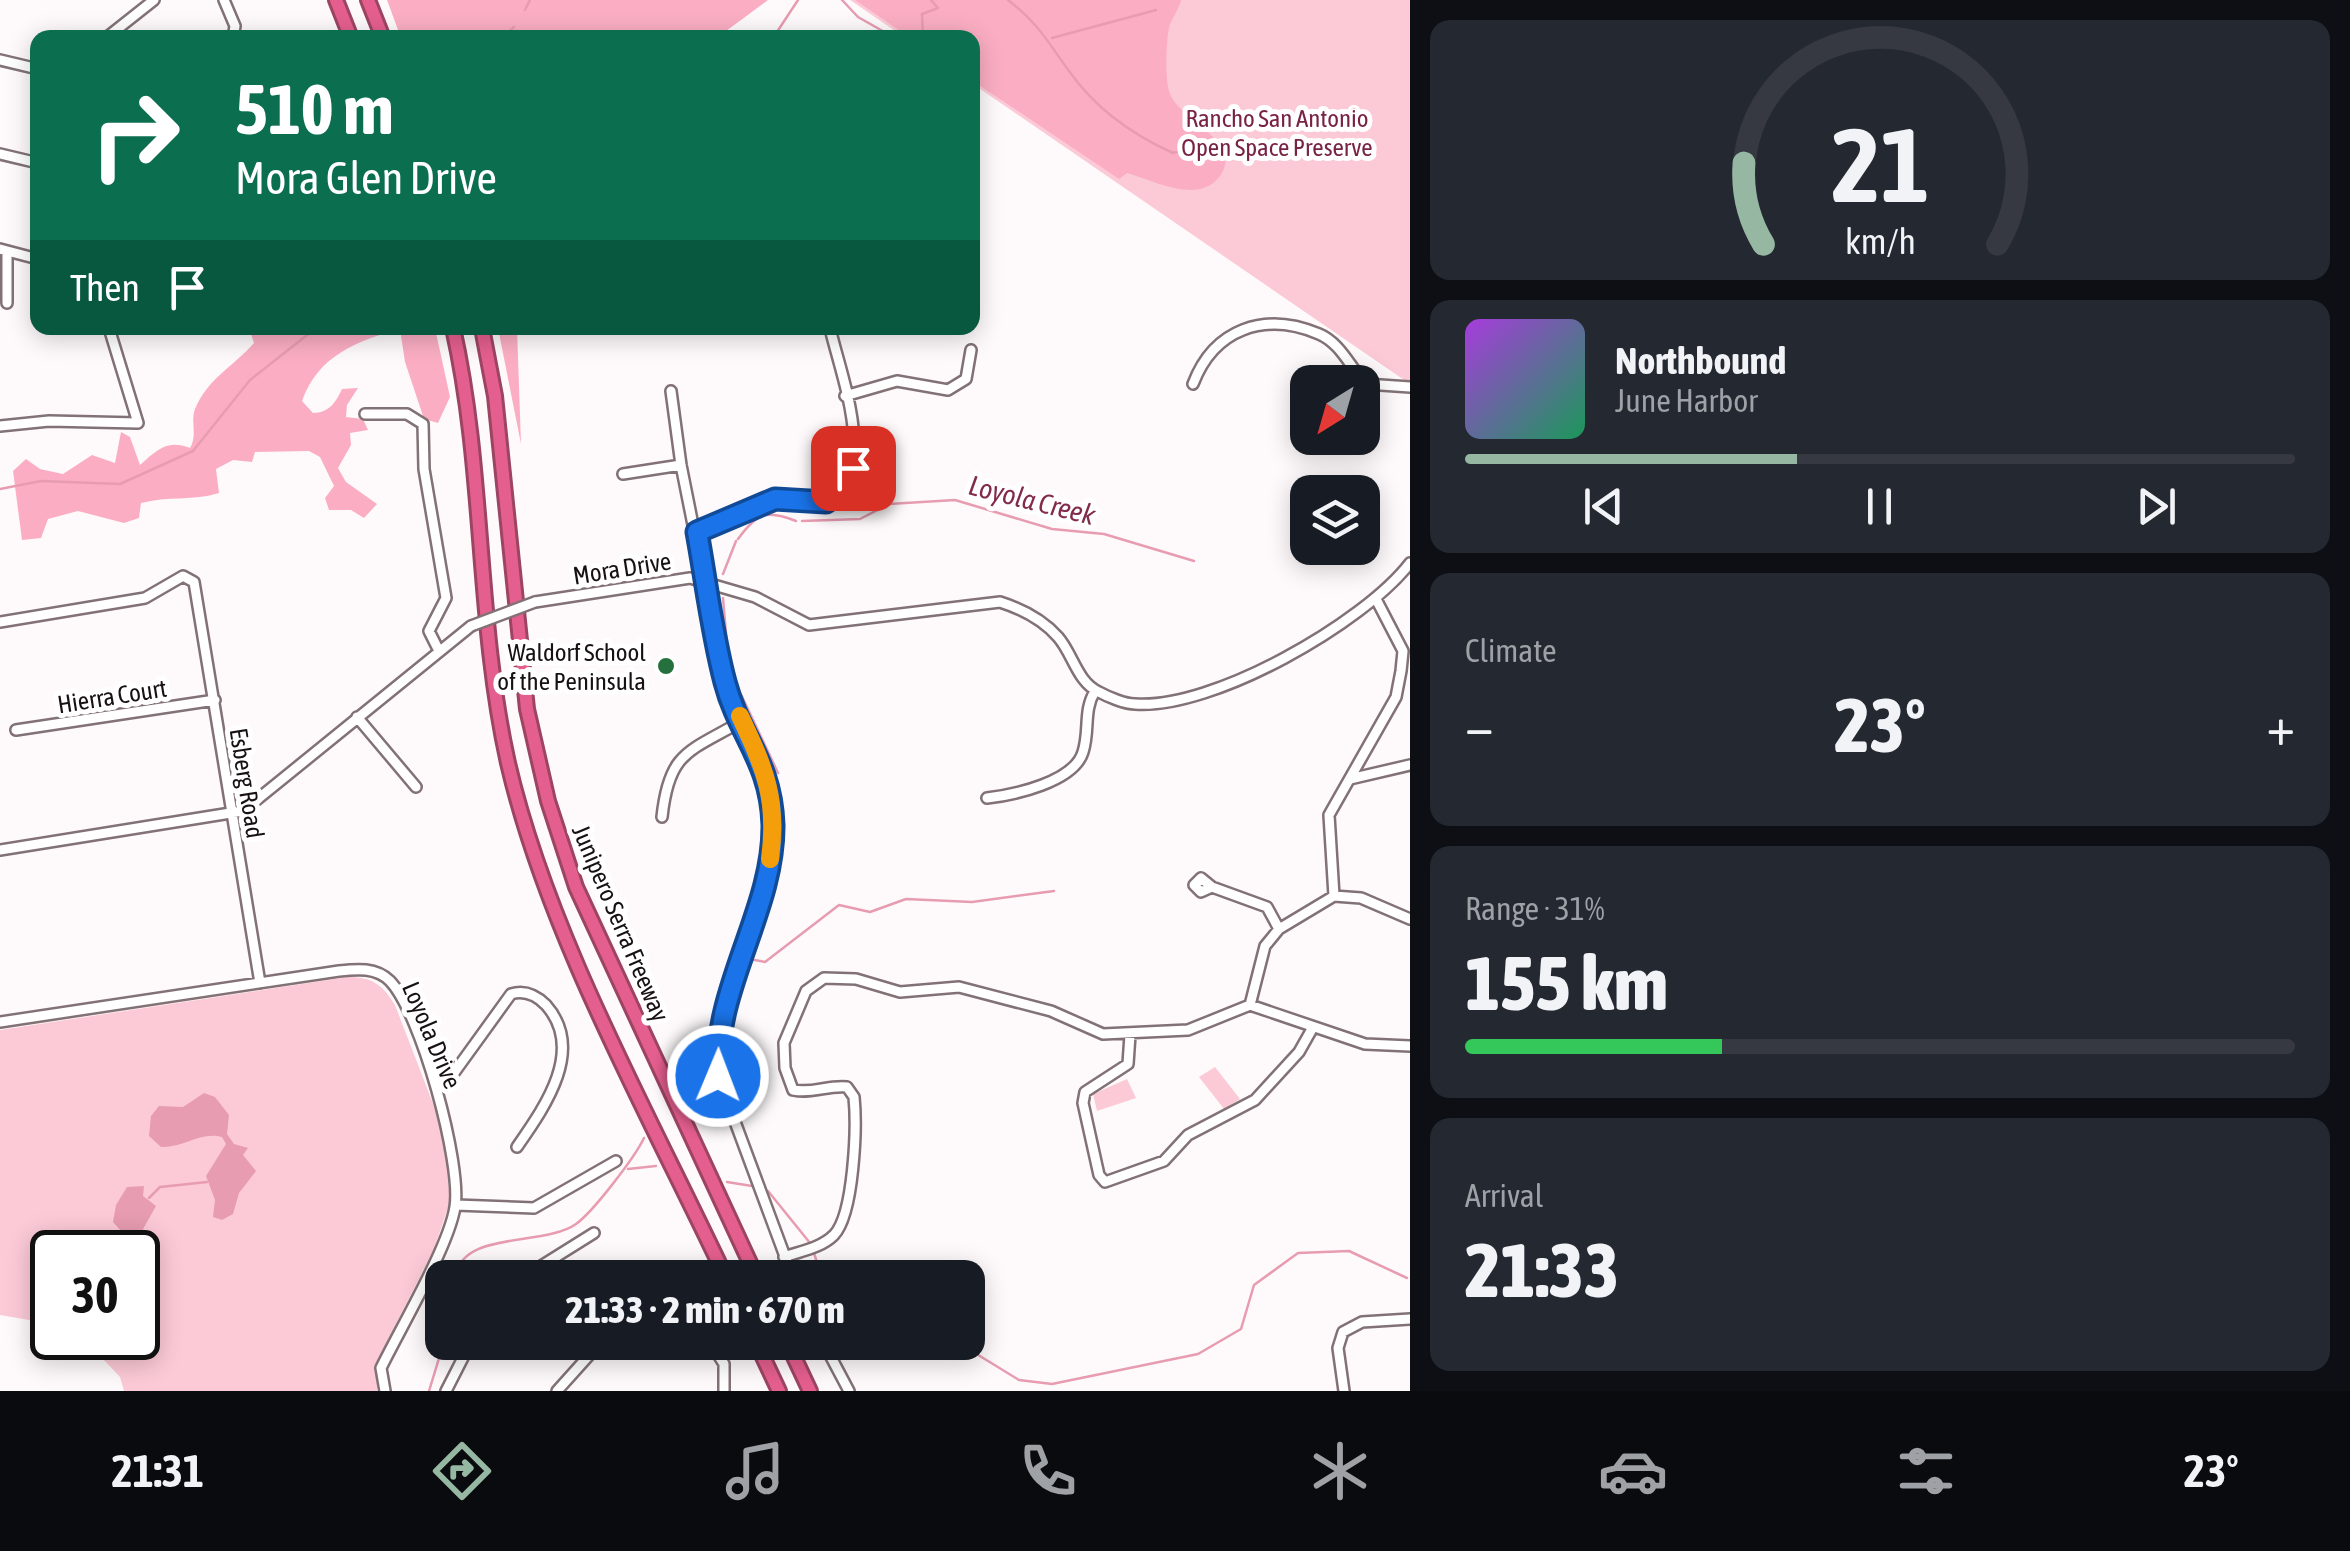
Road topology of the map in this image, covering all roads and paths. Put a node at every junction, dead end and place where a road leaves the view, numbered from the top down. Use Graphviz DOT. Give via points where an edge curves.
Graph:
graph roads {
  1 [pos="154,0"];
  2 [pos="224,0"];
  3 [pos="336,0"];
  4 [pos="368,0"];
  5 [pos="116,30"];
  6 [pos="234,30"];
  7 [pos="348,30"];
  8 [pos="380,30"];
  9 [pos="0,60"];
  10 [pos="30,66"];
  11 [pos="0,154"];
  12 [pos="30,161"];
  13 [pos="4,250"];
  14 [pos="30,257"];
  15 [pos="7,303"];
  16 [pos="111,335"];
  17 [pos="454,335"];
  18 [pos="483,335"];
  19 [pos="831,335"];
  20 [pos="970,350"];
  21 [pos="1193,384"];
  22 [pos="1410,388"];
  23 [pos="671,391"];
  24 [pos="844,396"];
  25 [pos="365,414"];
  26 [pos="0,426"];
  27 [pos="681,465"];
  28 [pos="623,474"];
  29 [pos="697,532"];
  30 [pos="1410,563"];
  31 [pos="707,582"];
  32 [pos="1377,601"];
  33 [pos="0,622"];
  34 [pos="439,651"];
  35 [pos="1095,690"];
  36 [pos="214,700"];
  37 [pos="357,717"];
  38 [pos="742,722"];
  39 [pos="16,730"];
  40 [pos="1410,765"];
  41 [pos="1350,779"];
  42 [pos="416,787"];
  43 [pos="987,798"];
  44 [pos="232,813"];
  45 [pos="662,818"];
  46 [pos="0,850"];
  47 [pos="1212,887"];
  48 [pos="1334,896"];
  49 [pos="1410,918"];
  50 [pos="1278,929"];
  51 [pos="260,982"];
  52 [pos="1250,1006"];
  53 [pos="0,1022"];
  54 [pos="1312,1029"];
  55 [pos="1130,1035"];
  56 [pos="1410,1046"];
  57 [pos="436,1087"];
  58 [pos="517,1147"];
  59 [pos="616,1161"];
  60 [pos="456,1205"];
  61 [pos="594,1234"];
  62 [pos="784,1257"];
  63 [pos="551,1260"];
  64 [pos="718,1260"];
  65 [pos="749,1260"];
  66 [pos="785,1260"];
  67 [pos="1410,1319"];
  68 [pos="462,1360"];
  69 [pos="585,1360"];
  70 [pos="721,1360"];
  71 [pos="764,1360"];
  72 [pos="796,1360"];
  73 [pos="833,1360"];
  74 [pos="386,1391"];
  75 [pos="446,1391"];
  76 [pos="557,1391"];
  77 [pos="724,1391"];
  78 [pos="779,1391"];
  79 [pos="810,1391"];
  80 [pos="849,1391"];
  81 [pos="1344,1391"];
  1 -- 5 [label="street"];
  2 -- 6 [label="street"];
  3 -- 7 [label="highway"];
  4 -- 8 [label="highway"];
  9 -- 10 [label="street"];
  11 -- 12 [label="street"];
  13 -- 14 [label="street"];
  13 -- 15 [label="street"];
  16 -- 26 [label="street" via="138,423"];
  17 -- 64 [label="highway, Junipero Serra Freeway" via="499,713 520,807 568,941"];
  18 -- 65 [label="highway, Junipero Serra Freeway" via="525,693 548,801 576,886"];
  19 -- 24 [label="street"];
  20 -- 24 [label="street" via="966,379 955,388 897,381"];
  21 -- 22 [label="street" via="1208,352 1240,328 1260,325 1320,334 1366,384"];
  23 -- 27 [label="street"];
  24 -- 29 [label="street" via="856,461 834,498 767,501"];
  25 -- 34 [label="street" via="407,414 423,424 446,598 429,631"];
  27 -- 28 [label="street"];
  27 -- 29 [label="street"];
  29 -- 31 [label="street"];
  30 -- 32 [label="street"];
  31 -- 34 [label="street, Mora Drive, bridge" via="652,582 535,602 471,626"];
  31 -- 35 [label="street, Mora Drive" via="755,596 809,625 1000,602 1026,610 1059,638"];
  31 -- 38 [label="street" via="725,685"];
  32 -- 35 [label="street" via="1283,659 1220,686 1135,704"];
  32 -- 41 [label="street" via="1403,651 1401,671 1396,697"];
  33 -- 36 [label="street, Esberg Road" via="145,598 183,576 194,582"];
  34 -- 37 [label="street, Mora Drive"];
  35 -- 43 [label="street" via="1078,762 1052,779"];
  36 -- 39 [label="street, Hierra Court"];
  36 -- 44 [label="street, Esberg Road"];
  37 -- 42 [label="street"];
  37 -- 44 [label="street, Mora Drive" via="243,811"];
  38 -- 45 [label="street" via="684,756 666,779"];
  38 -- 62 [label="street" via="768,776 772,840 719,1025 718,1076"];
  40 -- 41 [label="street"];
  41 -- 48 [label="street" via="1329,815"];
  44 -- 46 [label="street, Mora Drive"];
  44 -- 51 [label="street, Esberg Road"];
  47 -- 50 [label="street" via="1267,907"];
  48 -- 49 [label="street" via="1362,898"];
  48 -- 50 [label="street"];
  50 -- 52 [label="street" via="1265,946"];
  51 -- 53 [label="street, Loyola Drive"];
  51 -- 57 [label="street, Loyola Drive" via="355,969 381,975 403,1004"];
  52 -- 54 [label="street"];
  52 -- 55 [label="street" via="1188,1030"];
  54 -- 55 [label="street" via="1255,1100 1188,1135 1164,1161 1106,1182 1083,1103 1086,1092 1128,1064"];
  54 -- 56 [label="street" via="1365,1044"];
  55 -- 62 [label="street" via="1103,1034 1051,1010 959,987 900,992 824,978 806,991 793,1017 785,1068 793,1090 813,1094 846,1087 854,1097 850,1179 837,1232"];
  57 -- 58 [label="street" via="511,994 540,1000 552,1014 564,1059"];
  57 -- 60 [label="street, Loyola Drive"];
  59 -- 60 [label="street" via="534,1208"];
  60 -- 74 [label="street" via="382,1368"];
  61 -- 63 [label="street"];
  62 -- 66 [label="street"];
  67 -- 81 [label="street" via="1362,1322 1343,1332 1338,1348"];
  68 -- 75 [label="street"];
  69 -- 76 [label="street"];
  70 -- 77 [label="street"];
  71 -- 78 [label="highway"];
  72 -- 79 [label="highway"];
  73 -- 80 [label="street"];
}
